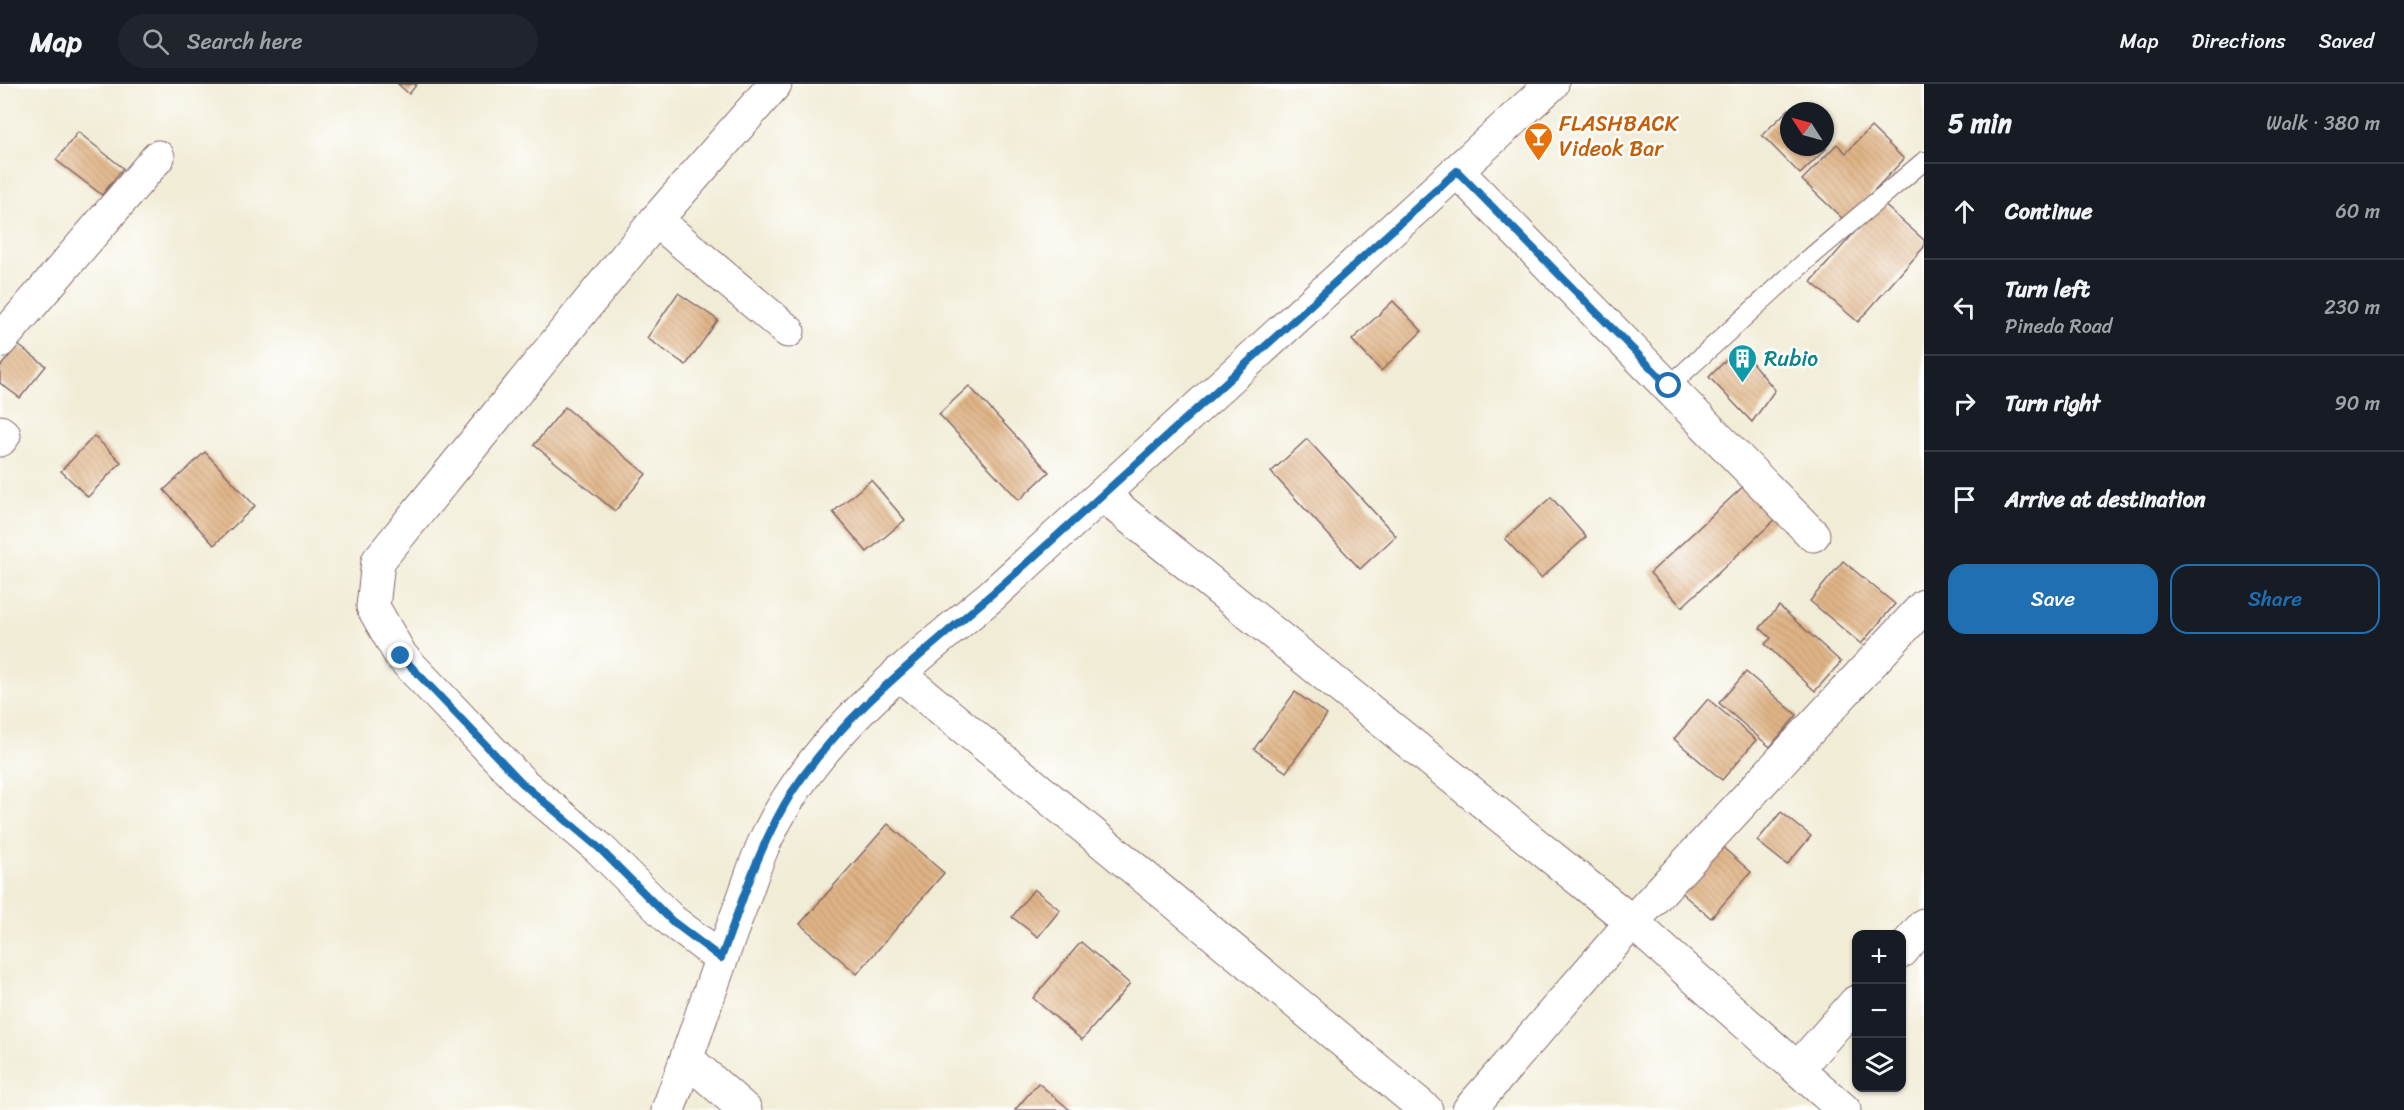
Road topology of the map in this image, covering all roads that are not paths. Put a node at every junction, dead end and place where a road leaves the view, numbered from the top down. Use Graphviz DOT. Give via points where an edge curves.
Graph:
graph roads {
  1 [pos="775,84"];
  2 [pos="1552,84"];
  3 [pos="158,157"];
  4 [pos="1924,161"];
  5 [pos="1457,171"];
  6 [pos="656,220"];
  7 [pos="788,331"];
  8 [pos="0,340"];
  9 [pos="1669,386"];
  10 [pos="0,432"];
  11 [pos="0,440"];
  12 [pos="1102,495"];
  13 [pos="1813,535"];
  14 [pos="1924,606"];
  15 [pos="898,674"];
  16 [pos="1632,922"];
  17 [pos="1924,925"];
  18 [pos="1906,946"];
  19 [pos="721,958"];
  20 [pos="1852,1008"];
  21 [pos="687,1059"];
  22 [pos="1798,1068"];
  23 [pos="668,1110"];
  24 [pos="745,1110"];
  25 [pos="1426,1110"];
  26 [pos="1469,1110"];
  27 [pos="1844,1110"];
  1 -- 6 [label="street"];
  2 -- 5 [label="street"];
  3 -- 8 [label="street"];
  4 -- 9 [label="lane" via="1806,261"];
  5 -- 9 [label="street"];
  5 -- 12 [label="street"];
  6 -- 7 [label="street"];
  6 -- 19 [label="street" via="378,561 373,607 401,656 491,752 599,848 672,921"];
  9 -- 13 [label="street"];
  10 -- 11 [label="street" via="4,435"];
  12 -- 15 [label="street"];
  12 -- 16 [label="street"];
  14 -- 16 [label="street"];
  15 -- 19 [label="street" via="837,736 793,791 768,833"];
  15 -- 25 [label="street"];
  16 -- 22 [label="street"];
  16 -- 26 [label="street"];
  17 -- 18 [label="street"];
  19 -- 21 [label="street"];
  20 -- 22 [label="street"];
  21 -- 23 [label="street"];
  21 -- 24 [label="street"];
  22 -- 27 [label="street"];
}
